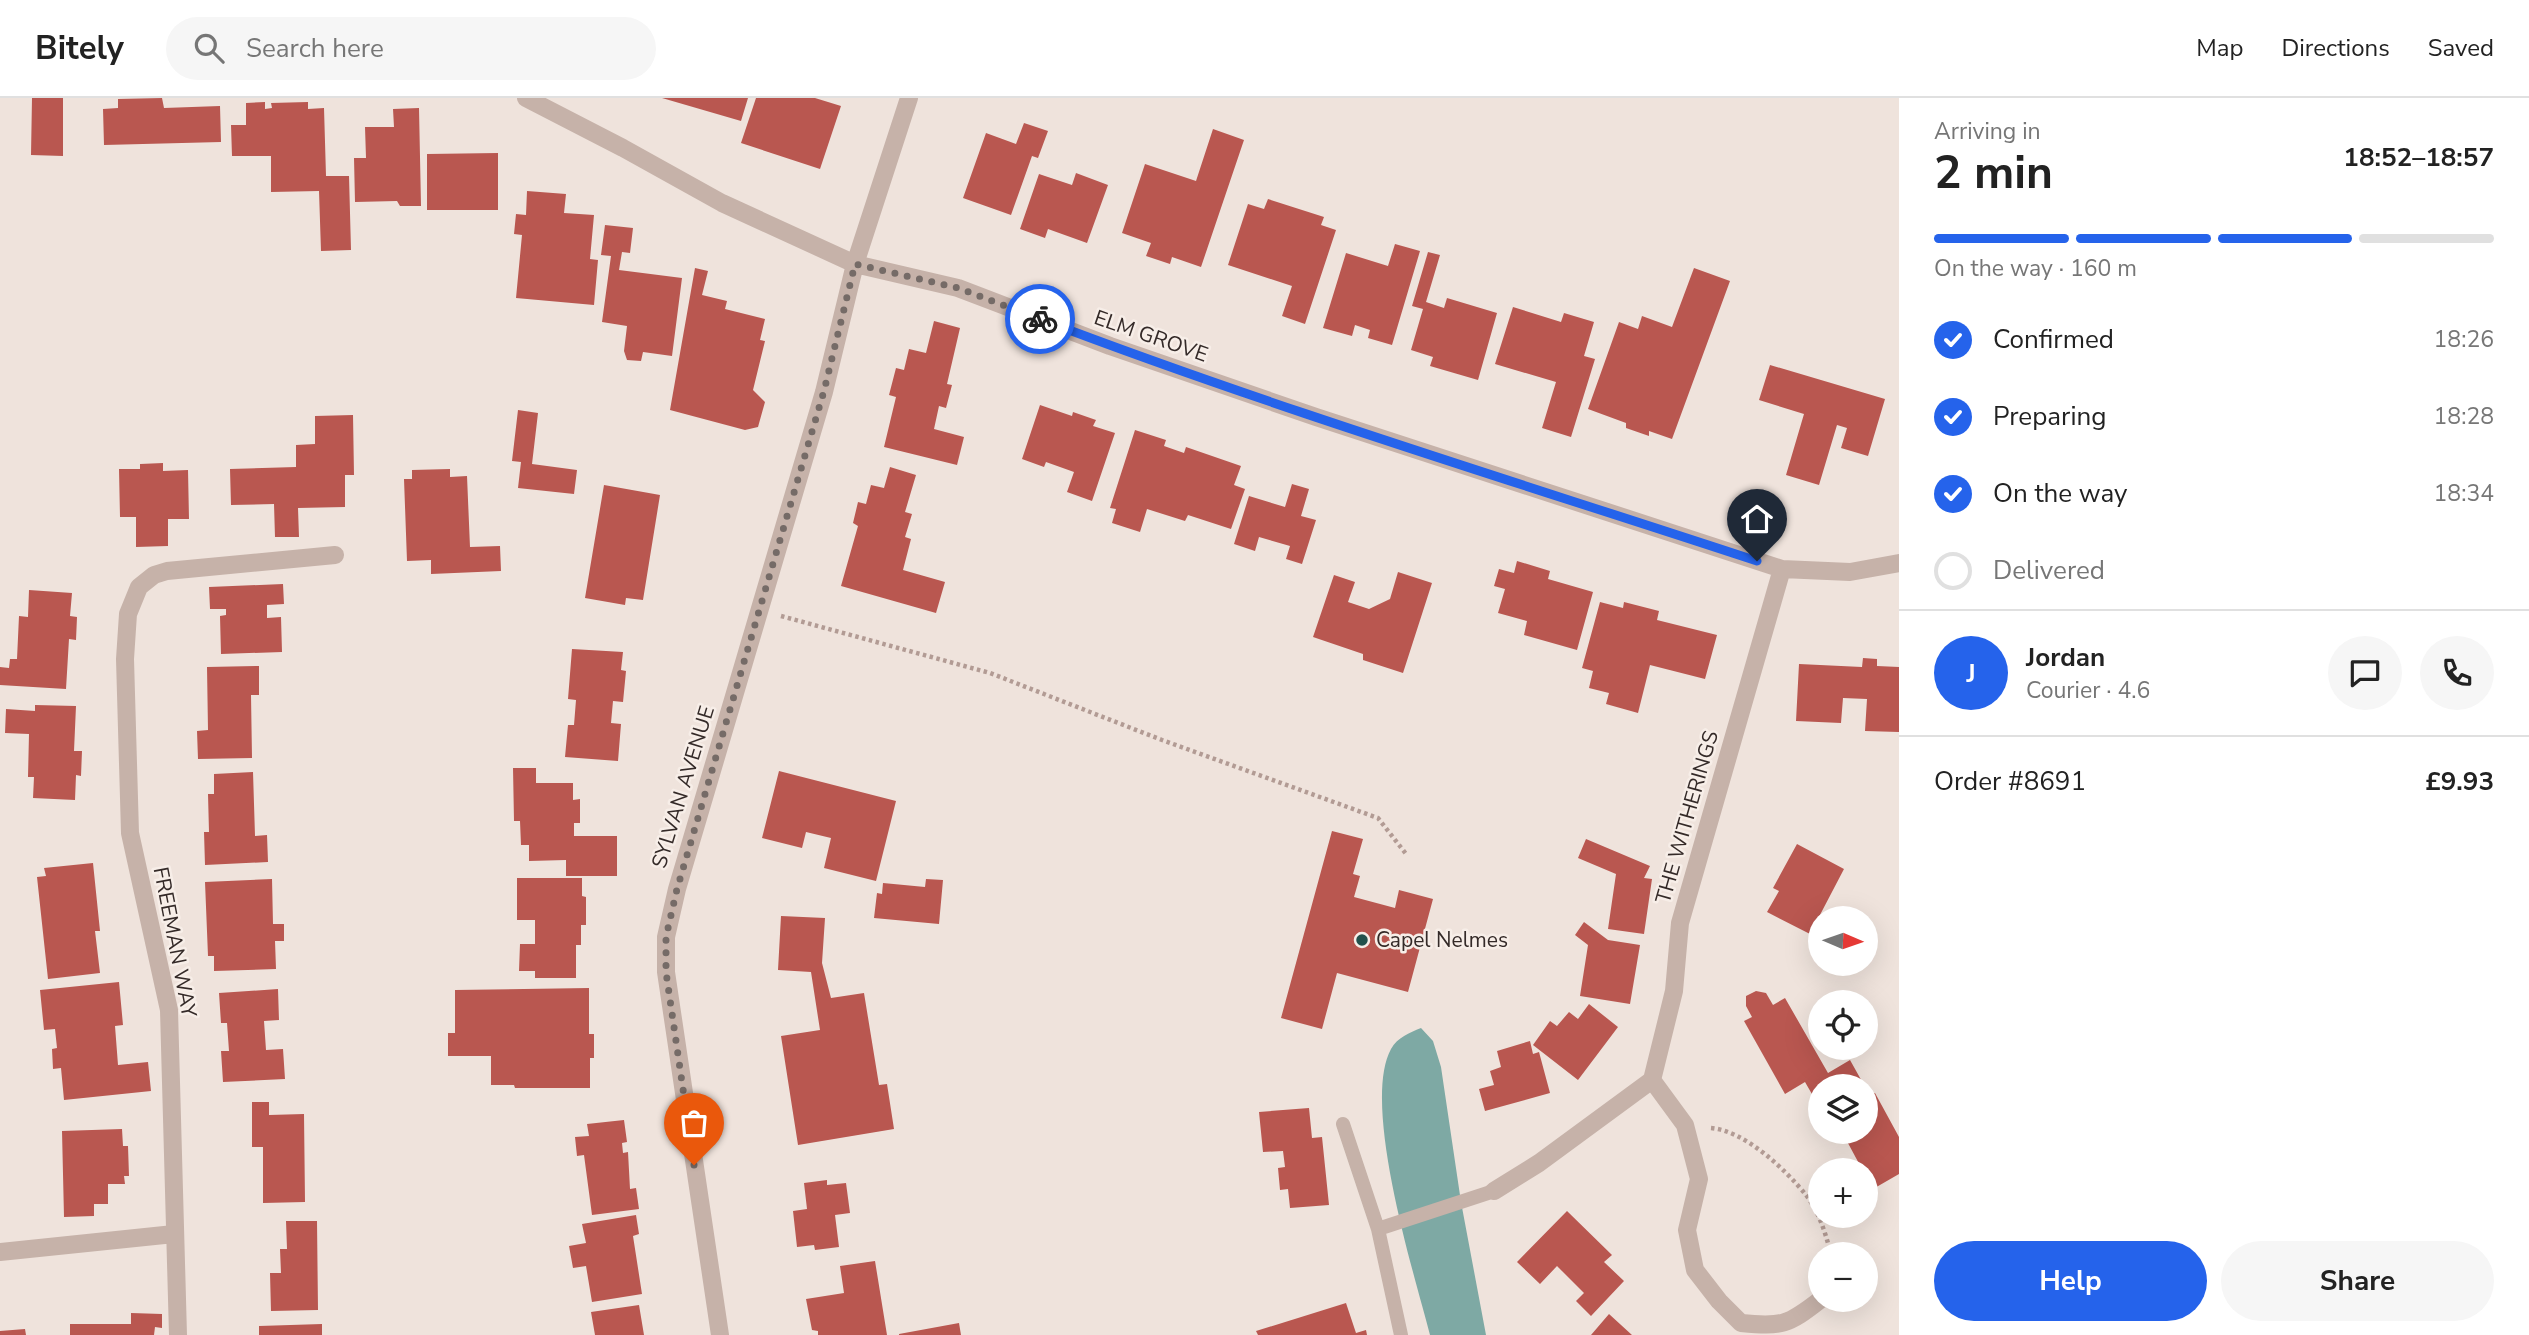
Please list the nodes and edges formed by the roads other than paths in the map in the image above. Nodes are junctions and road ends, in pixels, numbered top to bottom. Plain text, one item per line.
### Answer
1 (526, 98) edge
2 (909, 98) edge
3 (855, 264) junction
4 (335, 555) dead end
5 (1899, 563) edge
6 (1782, 569) junction
7 (1652, 1080) junction
8 (1343, 1124) dead end
9 (1494, 1191) joint
10 (1378, 1229) junction
11 (174, 1234) junction
12 (0, 1252) edge
13 (1808, 1309) edge
14 (178, 1335) edge
15 (720, 1335) edge
16 (1401, 1335) edge

1 - 3 street, ELM GROVE
2 - 3 street, SYLVAN AVENUE
3 - 6 street, ELM GROVE
3 - 15 street, SYLVAN AVENUE
4 - 11 street, FREEMAN WAY
5 - 6 street, ELM GROVE
6 - 7 street, THE WITHERINGS
7 - 9 street
7 - 13 street
8 - 10 lane
9 - 10 lane
10 - 16 lane
11 - 12 street
11 - 14 street, FREEMAN WAY

